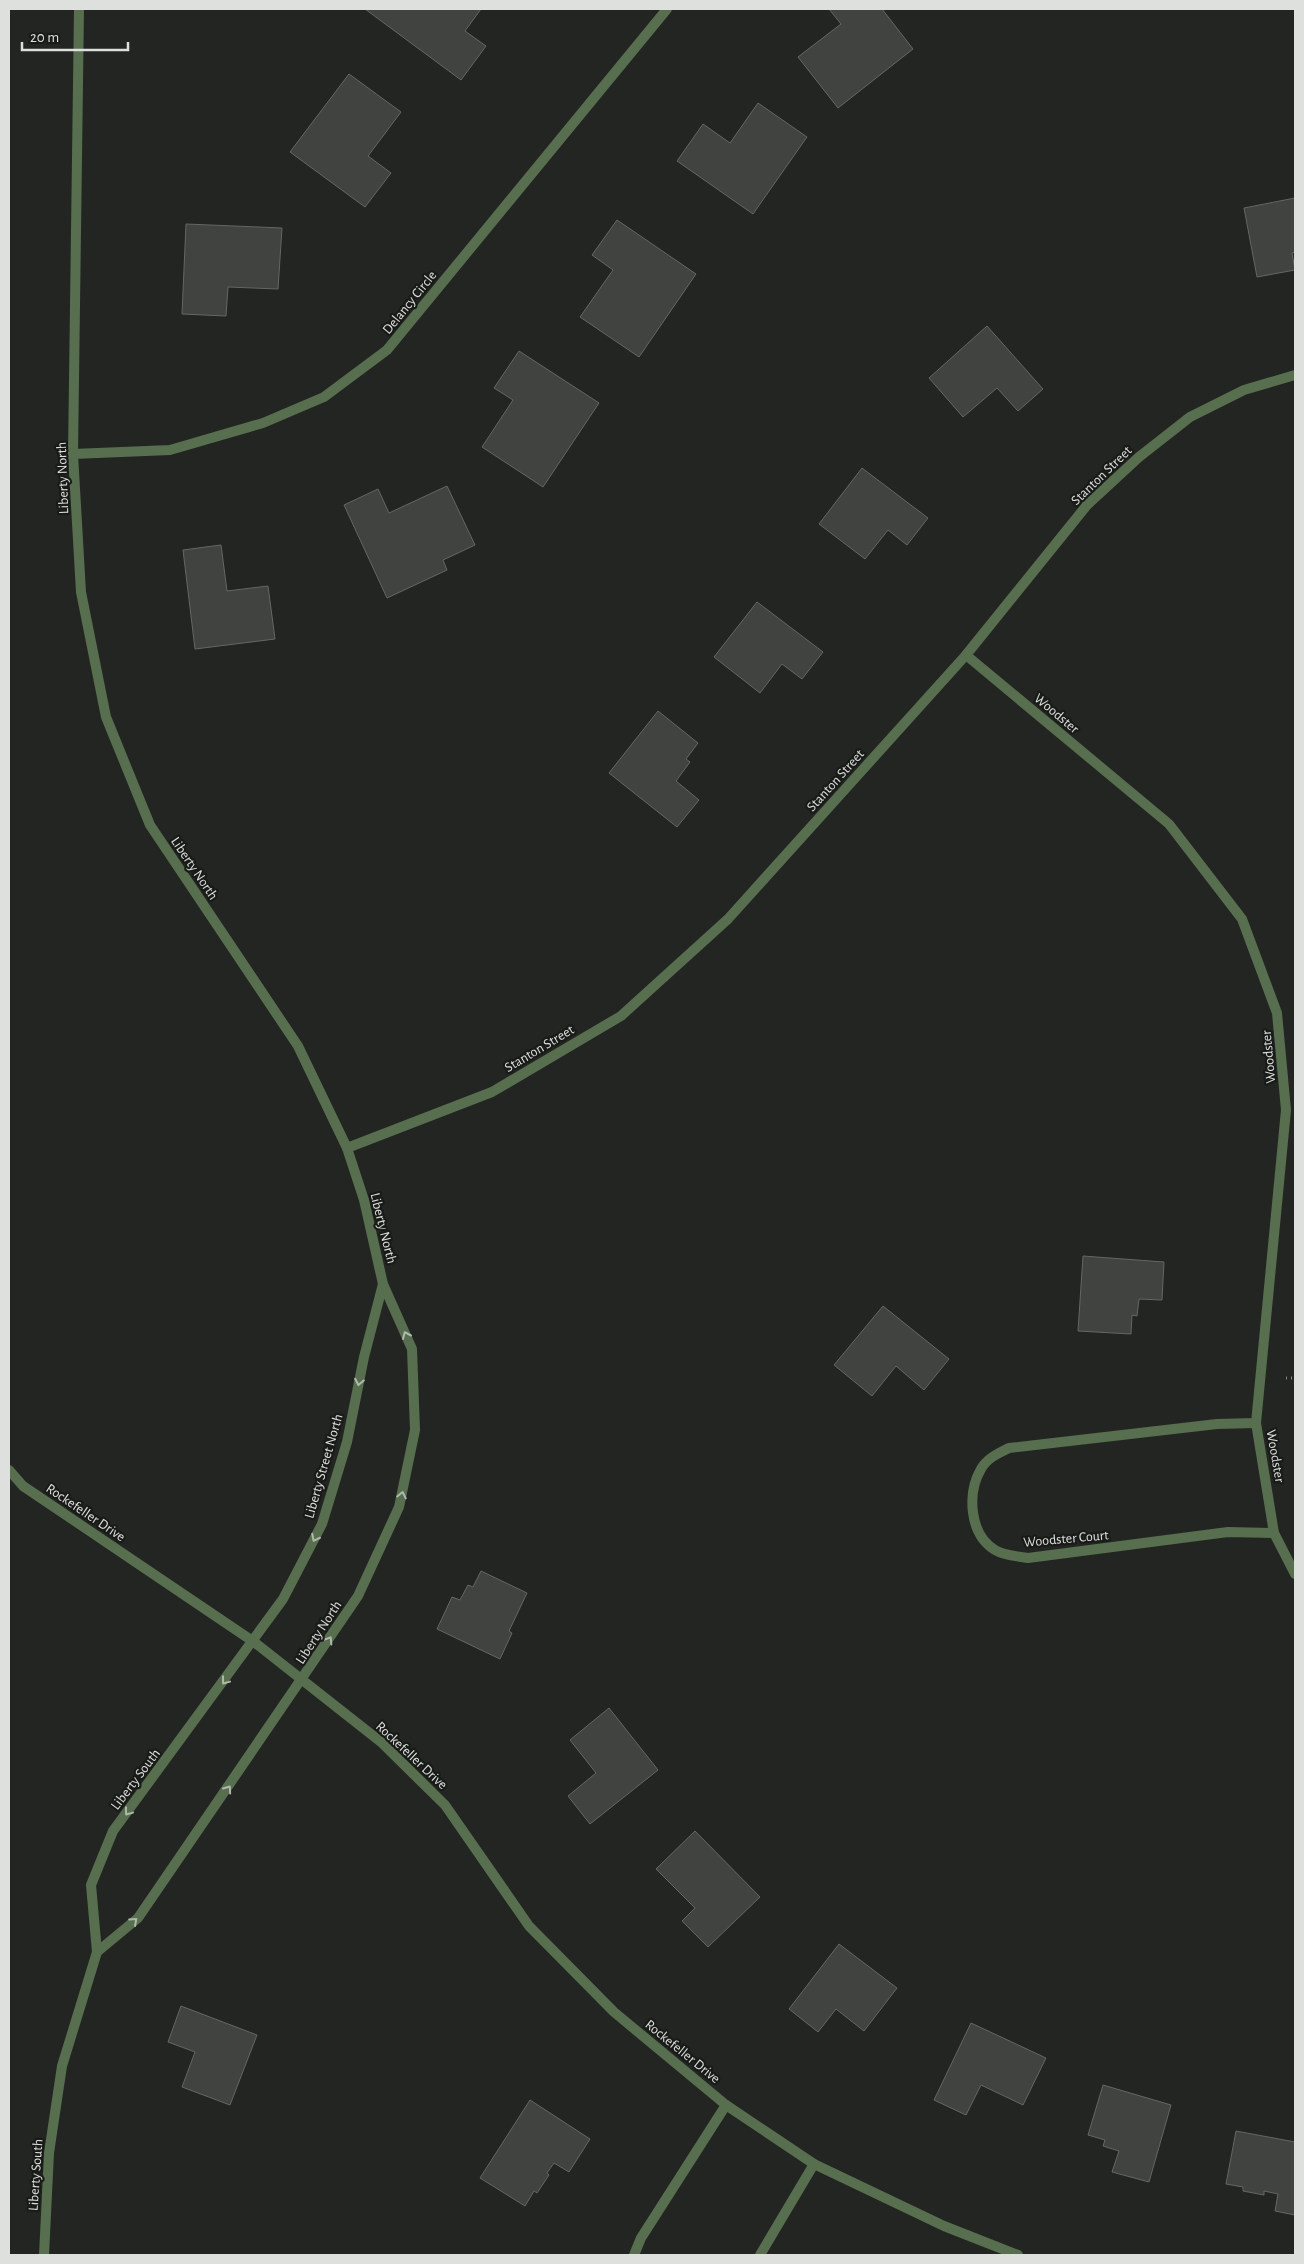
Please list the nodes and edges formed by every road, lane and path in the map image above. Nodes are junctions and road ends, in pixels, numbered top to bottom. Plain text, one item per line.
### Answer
1 (79, 9) edge
2 (667, 9) edge
3 (1295, 375) edge
4 (73, 454) junction
5 (966, 655) junction
6 (347, 1148) junction
7 (383, 1284) junction
8 (1286, 1378) dead end
9 (1295, 1378) edge
10 (1256, 1423) junction
11 (9, 1470) edge
12 (9, 1482) edge
13 (23, 1486) junction
14 (1274, 1532) junction
15 (1295, 1574) edge
16 (254, 1642) junction
17 (302, 1680) junction
18 (96, 1952) junction
19 (726, 2105) junction
20 (814, 2164) junction
21 (44, 2255) edge
22 (634, 2255) edge
23 (760, 2255) edge
24 (1018, 2255) edge

1 - 4 street, Liberty North
2 - 4 street, Delancy Circle
3 - 5 street, Stanton Street
4 - 6 street, Liberty North
5 - 6 street, Stanton Street
5 - 10 street, Woodster
6 - 7 street, Liberty North
7 -> 16 street, Liberty Street North
17 -> 7 street, Liberty North
8 - 9 path
10 - 14 street, Woodster
10 - 14 street, Woodster Court
11 - 13 street, Rockefeller Drive
12 - 13 street, Rockefeller Drive
13 - 16 street, Rockefeller Drive
14 - 15 street, Woodster
16 - 17 street, Rockefeller Drive
16 -> 18 street, Liberty South
18 -> 17 street
17 - 19 street, Rockefeller Drive
18 - 21 street, Liberty South
19 - 20 street, Rockefeller Drive
19 - 22 street
20 - 23 street
20 - 24 street, Rockefeller Drive

